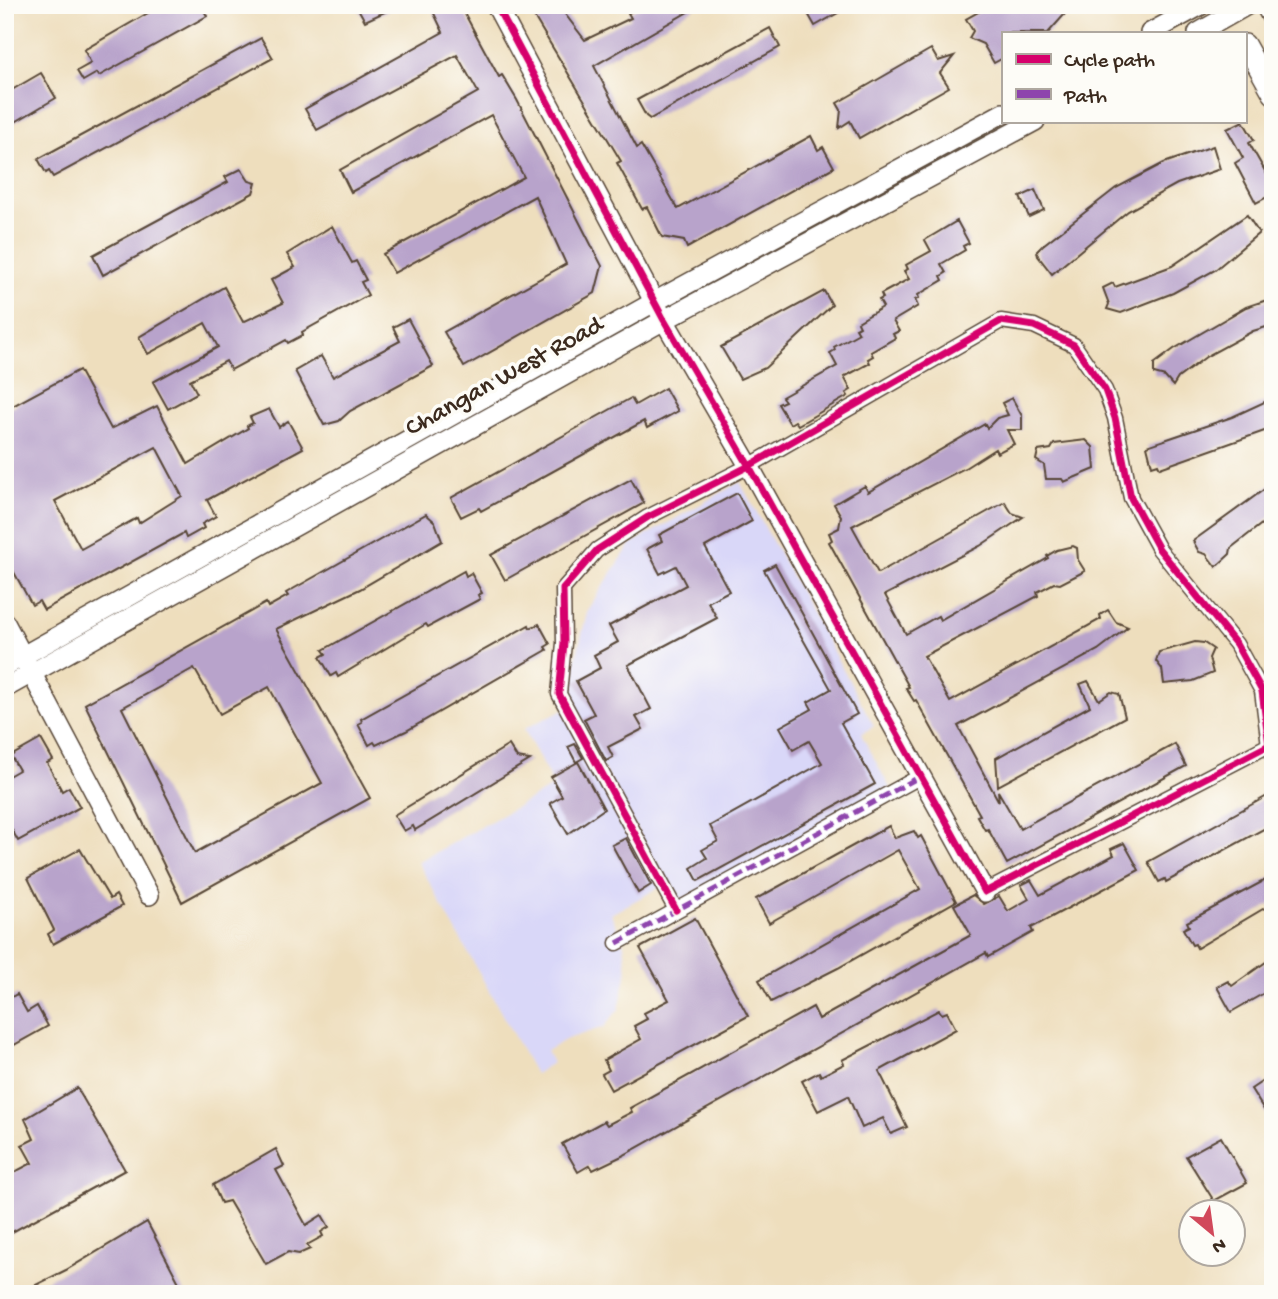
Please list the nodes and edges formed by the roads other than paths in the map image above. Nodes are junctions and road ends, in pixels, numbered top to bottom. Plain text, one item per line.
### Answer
1 (495, 5) edge
2 (1201, 5) edge
3 (1247, 5) edge
4 (1265, 5) edge
5 (1231, 18) edge
6 (1273, 19) edge
7 (1152, 32) edge
8 (1200, 32) edge
9 (1246, 46) edge
10 (1273, 94) edge
11 (1002, 114) edge
12 (1033, 122) edge
13 (660, 311) junction
14 (749, 466) junction
15 (5, 622) edge
16 (28, 664) junction
17 (5, 666) edge
18 (5, 688) edge
19 (1271, 749) edge
20 (921, 776) junction
21 (985, 892) joint
22 (149, 895) dead end
23 (676, 911) junction
24 (617, 943) dead end

1 - 13 main road
2 - 7 main road
3 - 5 main road
4 - 6 main road
5 - 8 main road
9 - 10 main road
11 - 13 main road, Changan West Road
12 - 13 main road, Changan West Road
13 - 14 main road
13 - 16 main road, Changan West Road
14 - 19 street
14 - 20 main road
14 - 23 street
15 - 16 main road
16 - 17 main road, Changan West Road
16 - 18 main road, Changan West Road
16 - 22 main road
19 - 21 street
20 - 21 main road
20 - 23 street
23 - 24 street

